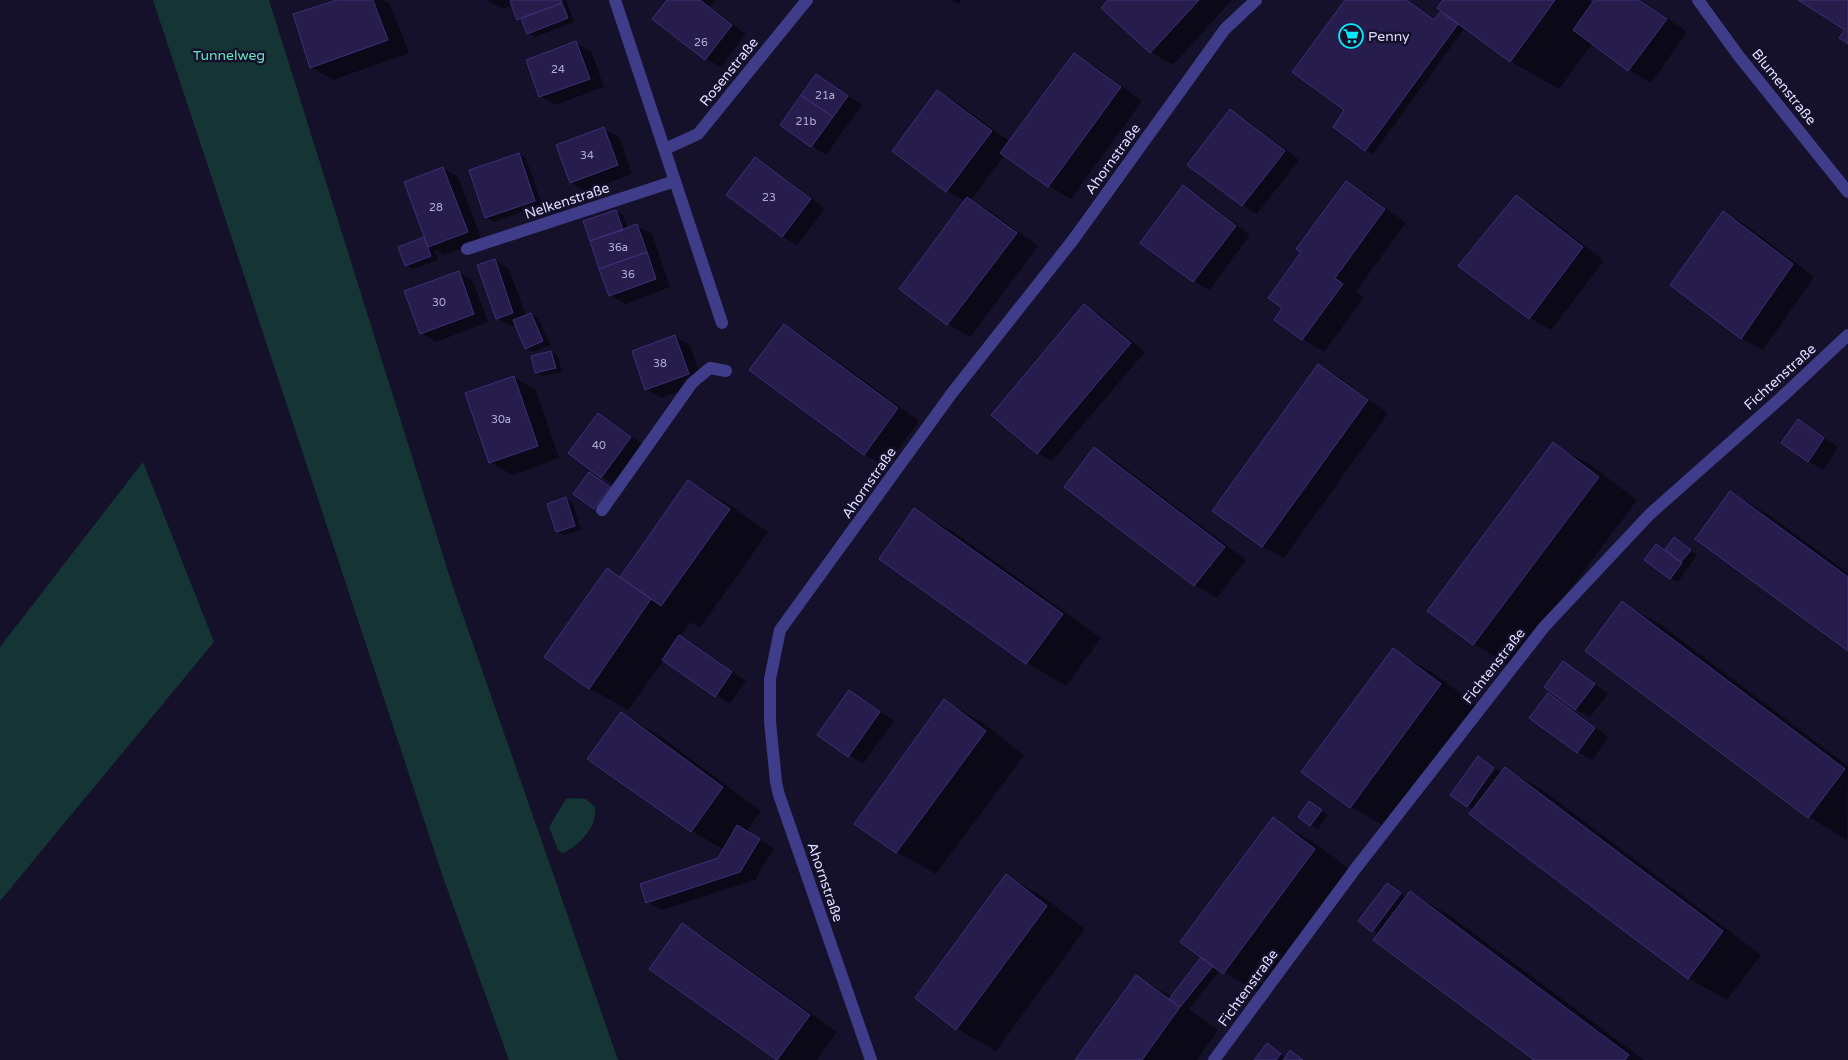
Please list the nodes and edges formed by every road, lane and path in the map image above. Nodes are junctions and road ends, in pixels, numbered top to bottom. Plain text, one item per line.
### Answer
1 (615, 0) edge
2 (807, 0) edge
3 (1256, 0) edge
4 (1698, 0) edge
5 (665, 149) junction
6 (675, 181) junction
7 (1848, 192) edge
8 (467, 249) dead end
9 (722, 324) dead end
10 (1848, 336) edge
11 (726, 371) dead end
12 (602, 510) dead end
13 (871, 1060) edge
14 (1214, 1060) edge

1 - 5 street
2 - 5 street, Rosenstraße
3 - 13 street, Ahornstraße
4 - 7 street, Blumenstraße
5 - 6 street
6 - 8 street, Nelkenstraße
6 - 9 street
10 - 14 street, Fichtenstraße
11 - 12 street

